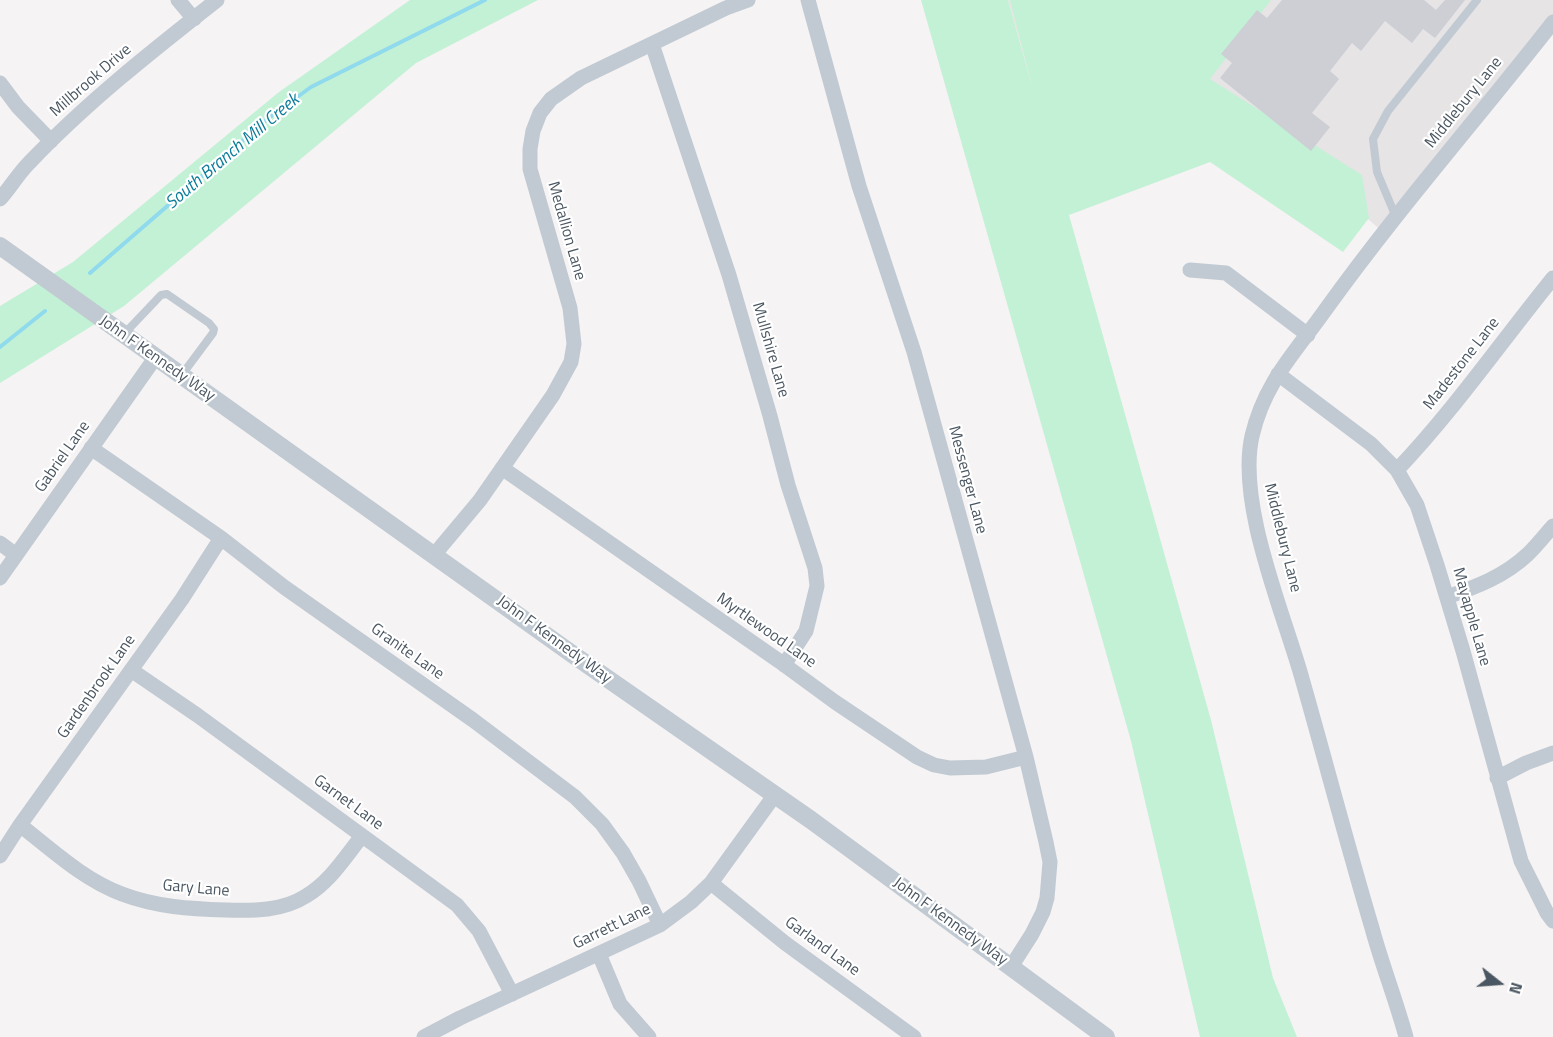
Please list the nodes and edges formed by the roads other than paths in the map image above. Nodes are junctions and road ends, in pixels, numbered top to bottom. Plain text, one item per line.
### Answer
1 (178, 0) edge
2 (217, 0) edge
3 (748, 0) edge
4 (808, 0) edge
5 (1477, 0) edge
6 (194, 19) junction
7 (1553, 22) edge
8 (652, 44) junction
9 (0, 83) edge
10 (51, 141) junction
11 (0, 199) edge
12 (1396, 218) junction
13 (0, 246) edge
14 (1190, 270) dead end
15 (1553, 278) edge
16 (123, 335) junction
17 (1308, 335) junction
18 (155, 358) junction
19 (1278, 374) junction
20 (181, 376) junction
21 (91, 448) junction
22 (502, 468) junction
23 (1397, 470) junction
24 (1553, 526) edge
25 (221, 538) junction
26 (0, 543) edge
27 (16, 555) junction
28 (434, 555) junction
29 (0, 578) edge
30 (1447, 597) junction
31 (784, 665) junction
32 (131, 670) junction
33 (1553, 753) edge
34 (1026, 757) junction
35 (1497, 777) junction
36 (774, 796) junction
37 (20, 825) junction
38 (362, 836) junction
39 (0, 856) edge
40 (711, 883) junction
41 (1553, 921) edge
42 (660, 925) junction
43 (599, 954) junction
44 (1011, 967) junction
45 (512, 994) junction
46 (424, 1037) edge
47 (649, 1037) edge
48 (914, 1037) edge
49 (1106, 1037) edge
50 (1406, 1037) edge

1 - 6 street
2 - 6 street, Millbrook Drive
3 - 8 street, Medallion Lane
4 - 34 street, Messenger Lane
5 - 12 lane
6 - 10 street, Millbrook Drive
7 - 12 street, Middlebury Lane
8 - 22 street, Medallion Lane
8 - 31 street, Mullshire Lane
9 - 10 street
10 - 11 street, Millbrook Drive
12 - 17 street, Middlebury Lane
13 - 16 street, John F Kennedy Way
14 - 17 street
15 - 23 street, Madestone Lane
16 - 18 street, John F Kennedy Way
16 - 20 lane
17 - 19 street, Middlebury Lane
18 - 20 street, John F Kennedy Way
18 - 21 street, Gabriel Lane
19 - 23 street, Mayapple Lane
19 - 50 street, Middlebury Lane
20 - 28 street, John F Kennedy Way
21 - 25 street, Granite Lane
21 - 27 street, Gabriel Lane
22 - 28 street, Medallion Lane
22 - 31 street, Myrtlewood Lane
23 - 30 street, Mayapple Lane
24 - 30 street
25 - 32 street, Gardenbrook Lane
25 - 42 street, Granite Lane
26 - 27 street
27 - 29 street, Gabriel Lane
28 - 36 street, John F Kennedy Way
30 - 35 street, Mayapple Lane
31 - 34 street, Myrtlewood Lane
32 - 37 street, Gardenbrook Lane
32 - 38 street, Garnet Lane
33 - 35 street
34 - 44 street, Messenger Lane
35 - 41 street, Mayapple Lane
36 - 40 street, Garrett Lane
36 - 44 street, John F Kennedy Way
37 - 38 street, Gary Lane
37 - 39 street, Gardenbrook Lane
38 - 45 street, Garnet Lane
40 - 42 street, Garrett Lane
40 - 48 street, Garland Lane
42 - 43 street, Garrett Lane
43 - 45 street, Garrett Lane
43 - 47 street
44 - 49 street, John F Kennedy Way
45 - 46 street, Garrett Lane

